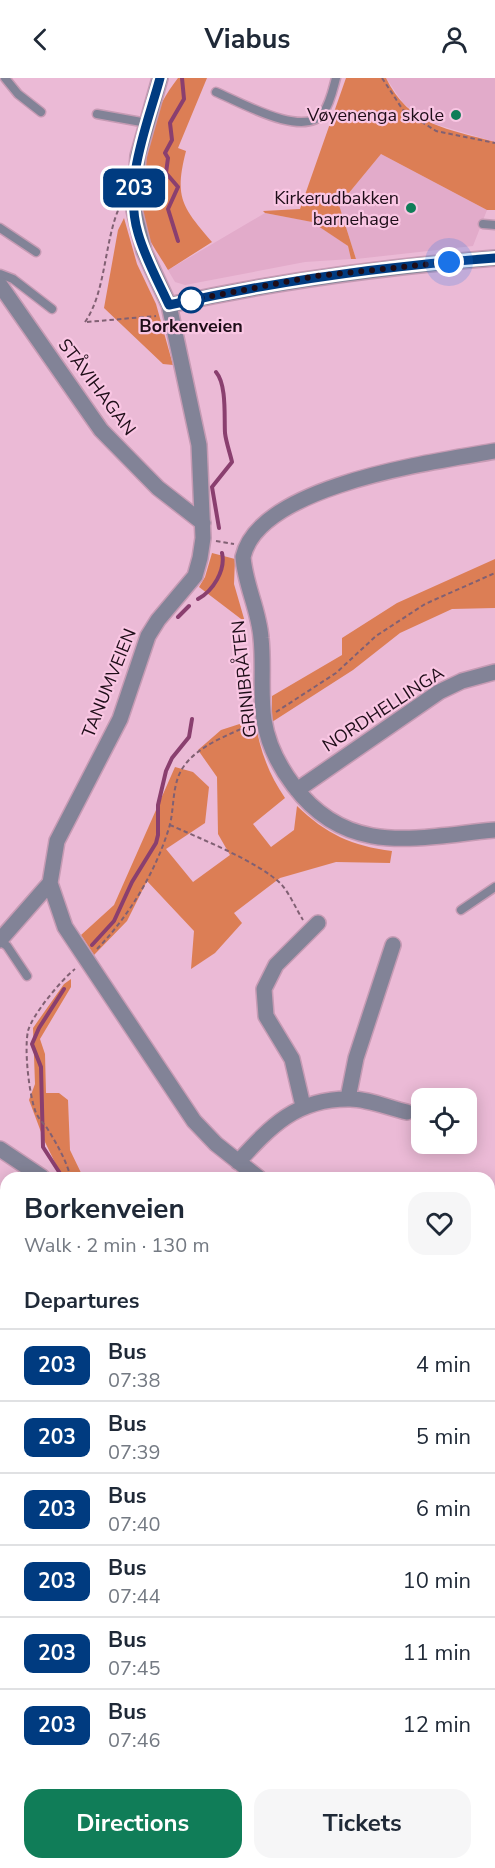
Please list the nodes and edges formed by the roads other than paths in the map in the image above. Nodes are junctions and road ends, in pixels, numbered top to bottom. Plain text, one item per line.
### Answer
1 (5, 78) edge
2 (160, 78) edge
3 (336, 78) edge
4 (216, 92) dead end
5 (41, 112) dead end
6 (97, 114) dead end
7 (147, 123) junction
8 (483, 224) dead end
9 (495, 225) edge
10 (0, 228) edge
11 (36, 252) dead end
12 (495, 258) edge
13 (0, 274) edge
14 (0, 285) edge
15 (52, 309) dead end
16 (170, 310) junction
17 (495, 452) edge
18 (203, 531) junction
19 (495, 672) edge
20 (297, 790) junction
21 (495, 830) edge
22 (50, 883) junction
23 (495, 887) edge
24 (461, 910) dead end
25 (314, 926) road end
26 (0, 940) edge
27 (393, 945) dead end
28 (27, 976) dead end
29 (348, 1098) junction
30 (303, 1106) junction
31 (407, 1112) dead end
32 (0, 1149) edge
33 (238, 1162) junction
34 (34, 1172) edge
35 (251, 1172) edge

1 - 5 lane
2 - 7 street, TANUMVEIEN
3 - 4 lane
6 - 7 lane
7 - 16 street, TANUMVEIEN
8 - 9 lane
10 - 11 lane
12 - 16 street
13 - 15 lane
14 - 18 street, STÅVIHAGAN
16 - 18 street, TANUMVEIEN
17 - 20 street, GRINIBRÅTEN
18 - 22 street, TANUMVEIEN
19 - 20 street, NORDHELLINGA
20 - 21 street, GRINIBRÅTEN
22 - 26 street
22 - 33 street, TANUMVEIEN
23 - 24 lane
25 - 30 street
26 - 28 lane
27 - 29 street
29 - 30 street
29 - 31 street
30 - 33 street
32 - 34 street
33 - 35 street, TANUMVEIEN

